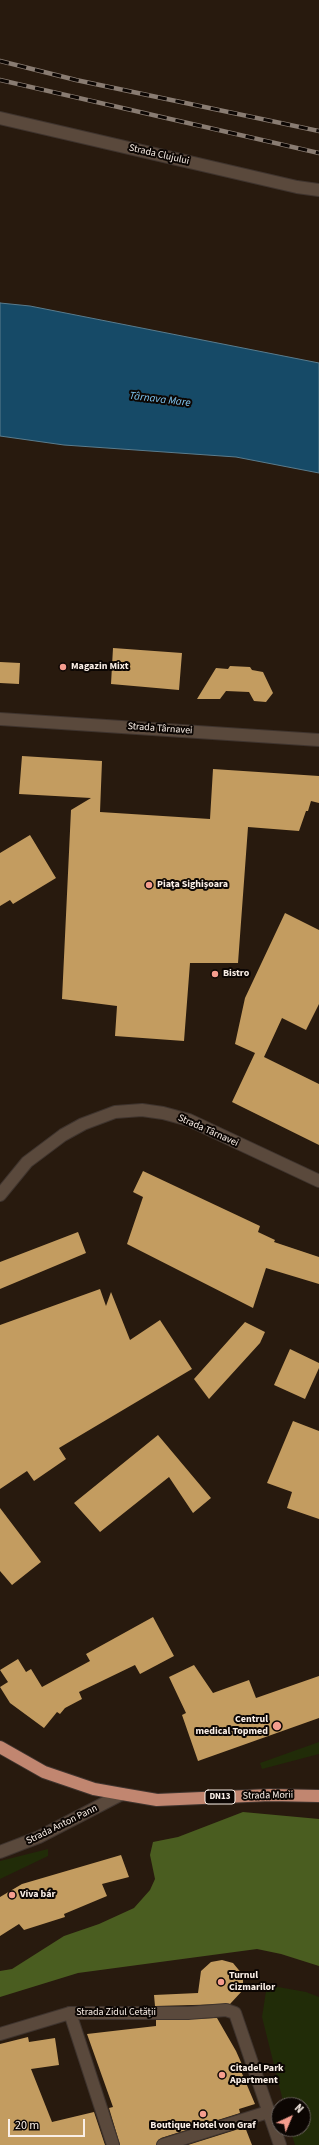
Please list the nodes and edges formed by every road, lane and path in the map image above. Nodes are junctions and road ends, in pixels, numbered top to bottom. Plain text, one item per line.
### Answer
1 (0, 118) edge
2 (319, 190) edge
3 (0, 719) edge
4 (319, 740) edge
5 (319, 1181) edge
6 (0, 1194) edge
7 (0, 1747) edge
8 (122, 1794) junction
9 (319, 1796) edge
10 (0, 1852) edge
11 (70, 2013) junction
12 (0, 2034) edge
13 (268, 2112) junction
14 (113, 2145) edge
15 (163, 2145) edge
16 (280, 2145) edge

1 - 2 street, Strada Clujului
3 - 4 street, Strada Târnavei
5 - 6 street, Strada Târnavei
7 - 8 highway, DN13
8 - 9 highway, Strada Morii / DN13
8 - 10 street, Strada Anton Pann
11 - 12 street, Strada Zidul Cetății
11 - 13 street, Strada Zidul Cetății
11 - 14 street
13 - 15 street
13 - 16 street

